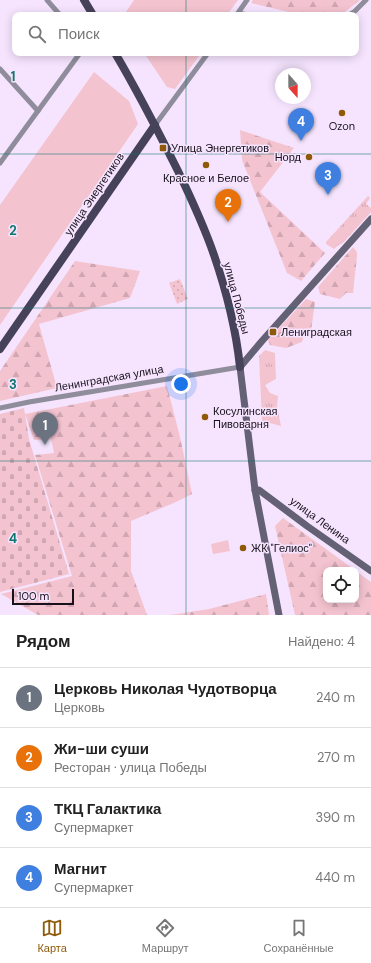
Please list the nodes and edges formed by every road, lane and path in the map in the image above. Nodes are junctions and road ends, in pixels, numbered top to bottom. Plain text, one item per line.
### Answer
1 (47, 0) edge
2 (84, 0) edge
3 (247, 0) edge
4 (366, 0) edge
5 (57, 12) edge
6 (91, 12) edge
7 (238, 12) edge
8 (354, 12) edge
9 (78, 56) edge
10 (118, 56) edge
11 (206, 56) edge
12 (0, 69) edge
13 (38, 111) junction
14 (155, 124) junction
15 (0, 163) edge
16 (371, 220) edge
17 (0, 349) edge
18 (240, 367) junction
19 (0, 408) edge
20 (255, 490) junction
21 (371, 571) edge
22 (279, 615) edge

1 - 5 street
2 - 6 main road
3 - 7 street
4 - 8 street
9 - 13 street
10 - 14 main road, улица Победы
11 - 14 street, улица Энергетиков
12 - 13 street
13 - 15 street
14 - 17 main road, улица Энергетиков
14 - 18 main road, улица Победы
16 - 18 main road
18 - 19 street, Ленинградская улица
18 - 20 main road, улица Победы
20 - 21 main road, улица Ленина
20 - 22 main road, улица Победы

